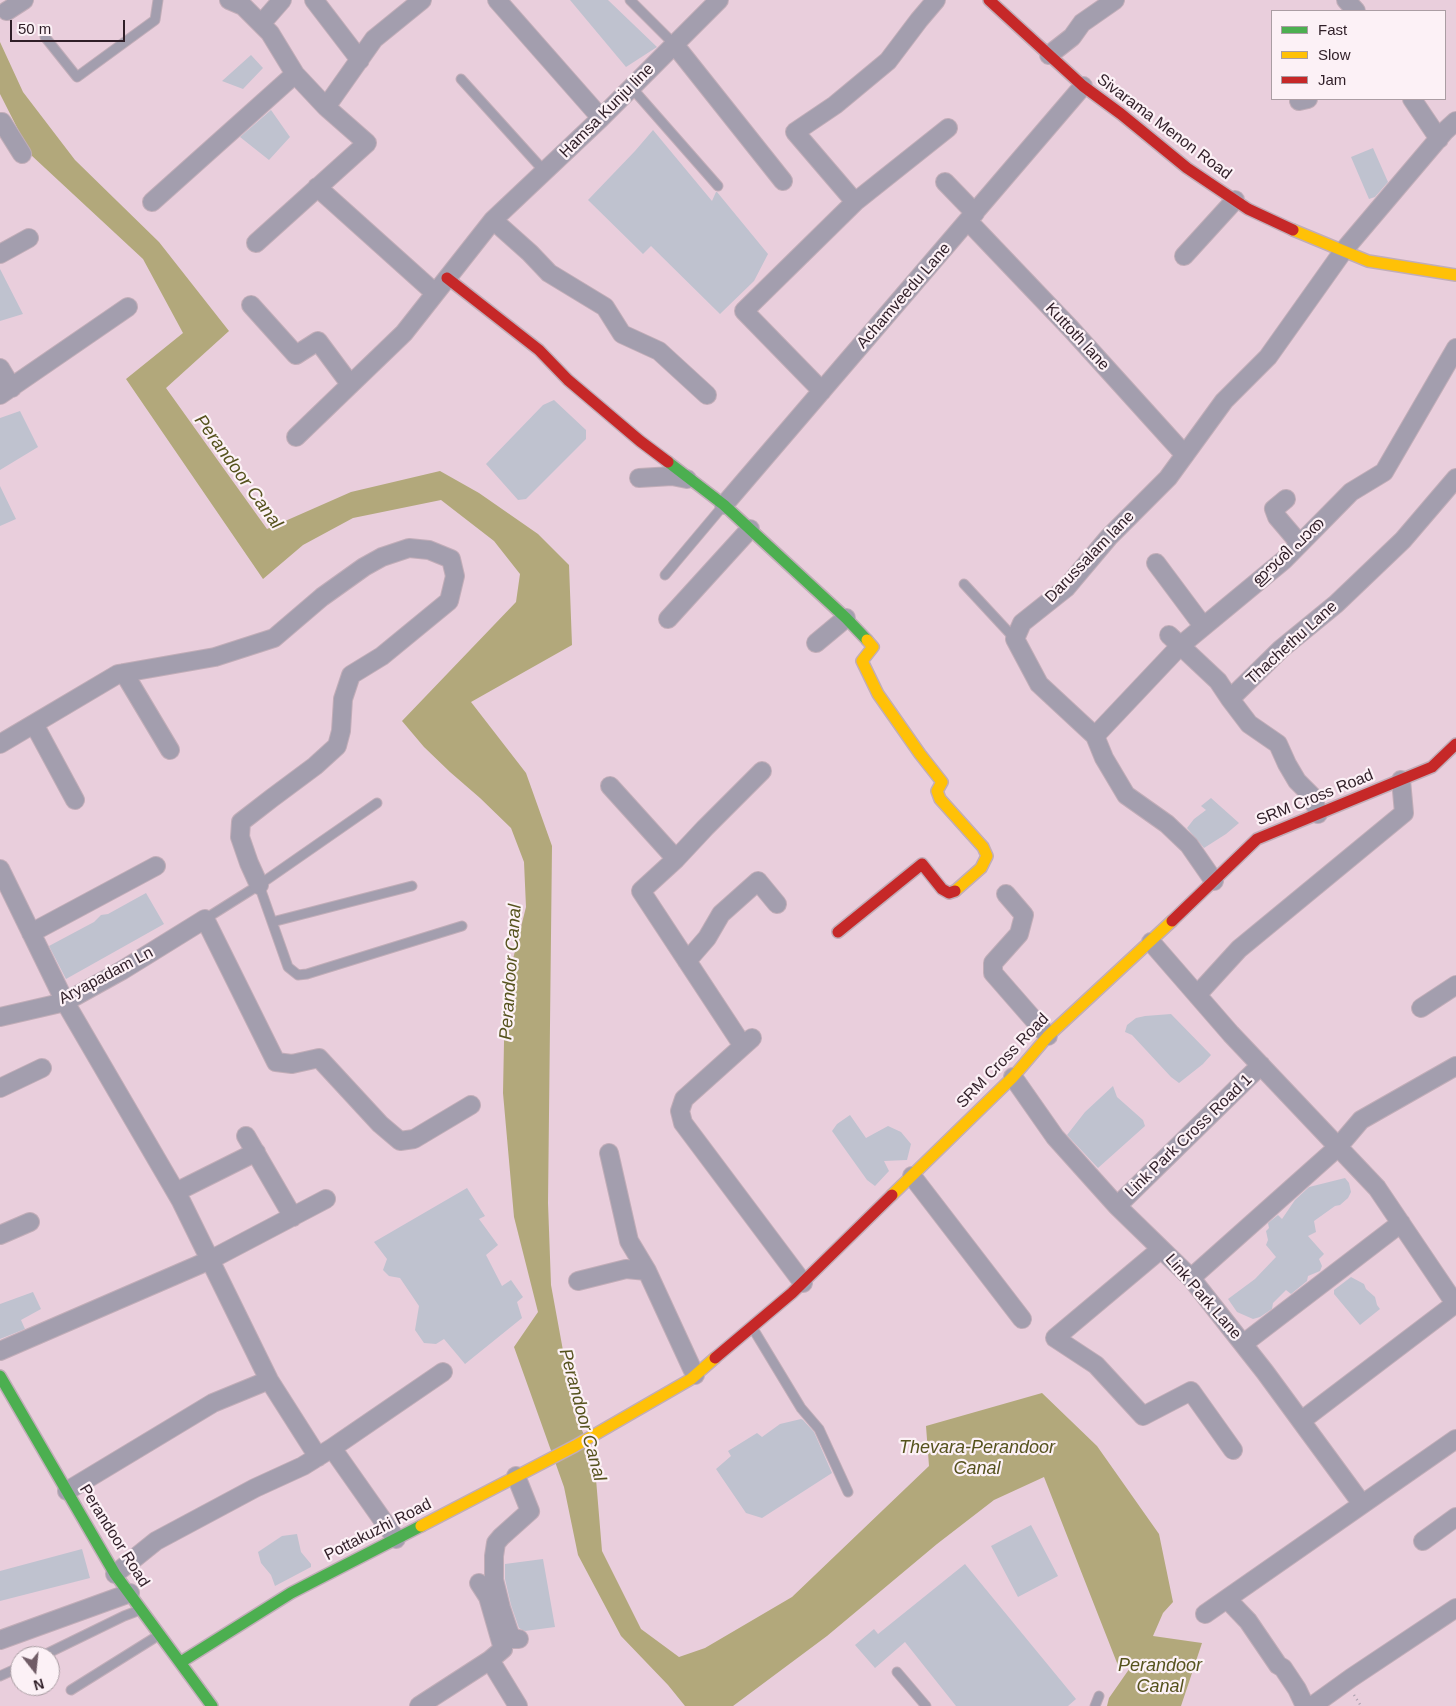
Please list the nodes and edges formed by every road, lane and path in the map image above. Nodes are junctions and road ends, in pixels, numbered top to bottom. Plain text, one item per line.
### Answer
1 (24, 0) edge
2 (158, 0) edge
3 (229, 0) edge
4 (282, 0) edge
5 (314, 0) edge
6 (422, 0) edge
7 (497, 0) edge
8 (630, 0) edge
9 (720, 0) edge
10 (936, 0) edge
11 (989, 0) edge
12 (1115, 0) edge
13 (1346, 0) edge
14 (1355, 10) edge
15 (7, 11) dead end
16 (261, 24) junction
17 (45, 37) dead end
18 (674, 44) junction
19 (1049, 55) junction
20 (360, 60) junction
21 (296, 74) junction
22 (461, 79) dead end
23 (1083, 86) junction
24 (631, 87) junction
25 (1413, 100) edge
26 (326, 107) junction
27 (601, 118) junction
28 (1456, 121) edge
29 (0, 122) edge
30 (948, 128) dead end
31 (1439, 139) junction
32 (22, 154) dead end
33 (545, 172) junction
34 (783, 181) dead end
35 (945, 182) dead end
36 (718, 186) dead end
37 (317, 187) junction
38 (1234, 200) junction
39 (152, 202) dead end
40 (855, 202) junction
41 (971, 217) junction
42 (493, 220) junction
43 (29, 238) dead end
44 (256, 243) dead end
45 (1344, 250) junction
46 (0, 254) edge
47 (1184, 256) dead end
48 (1456, 275) edge
49 (447, 278) junction
50 (435, 293) junction
51 (251, 305) dead end
52 (128, 307) dead end
53 (1456, 348) edge
54 (0, 368) edge
55 (350, 384) junction
56 (822, 391) junction
57 (6, 392) edge
58 (707, 395) dead end
59 (296, 437) dead end
60 (1185, 455) junction
61 (639, 478) dead end
62 (1456, 478) edge
63 (690, 479) junction
64 (1286, 499) dead end
65 (724, 505) junction
66 (750, 529) junction
67 (1300, 544) junction
68 (1156, 563) dead end
69 (665, 575) dead end
70 (964, 584) dead end
71 (846, 618) junction
72 (668, 619) dead end
73 (1204, 626) junction
74 (1015, 638) junction
75 (1175, 640) junction
76 (816, 643) dead end
77 (121, 673) junction
78 (1230, 699) junction
79 (34, 724) junction
80 (1095, 736) junction
81 (0, 744) edge
82 (1456, 744) edge
83 (170, 750) dead end
84 (762, 772) dead end
85 (1401, 780) junction
86 (610, 786) dead end
87 (75, 800) dead end
88 (377, 803) dead end
89 (1318, 814) junction
90 (676, 859) junction
91 (156, 866) dead end
92 (0, 869) edge
93 (1214, 881) junction
94 (259, 885) junction
95 (412, 886) dead end
96 (1006, 894) dead end
97 (776, 904) dead end
98 (205, 919) junction
99 (272, 922) junction
100 (462, 926) dead end
101 (838, 932) dead end
102 (31, 933) junction
103 (1151, 942) junction
104 (687, 961) junction
105 (1456, 985) edge
106 (1197, 995) junction
107 (65, 1002) junction
108 (1421, 1008) dead end
109 (0, 1017) edge
110 (1048, 1036) junction
111 (1261, 1065) junction
112 (1456, 1066) edge
113 (42, 1068) dead end
114 (1013, 1077) junction
115 (0, 1088) edge
116 (471, 1105) dead end
117 (246, 1136) dead end
118 (1338, 1147) junction
119 (256, 1152) junction
120 (609, 1153) dead end
121 (912, 1176) junction
122 (176, 1192) junction
123 (326, 1200) dead end
124 (1117, 1206) junction
125 (293, 1217) junction
126 (30, 1222) dead end
127 (1401, 1223) junction
128 (0, 1235) edge
129 (1161, 1249) junction
130 (210, 1260) junction
131 (648, 1271) junction
132 (1191, 1278) junction
133 (578, 1281) dead end
134 (803, 1283) junction
135 (1456, 1305) edge
136 (1022, 1319) dead end
137 (752, 1327) junction
138 (1243, 1344) junction
139 (0, 1351) edge
140 (443, 1372) dead end
141 (695, 1375) junction
142 (269, 1380) junction
143 (1, 1382) edge
144 (1301, 1420) junction
145 (594, 1435) joint
146 (1456, 1439) edge
147 (1233, 1450) dead end
148 (325, 1453) junction
149 (516, 1476) junction
150 (67, 1491) junction
151 (848, 1492) dead end
152 (1362, 1504) junction
153 (1456, 1517) edge
154 (396, 1539) junction
155 (1422, 1542) dead end
156 (116, 1574) junction
157 (479, 1583) dead end
158 (130, 1593) junction
159 (1227, 1599) junction
160 (1456, 1608) edge
161 (142, 1610) junction
162 (1205, 1614) dead end
163 (160, 1635) junction
164 (519, 1639) dead end
165 (0, 1640) edge
166 (60, 1647) edge
167 (490, 1660) junction
168 (181, 1662) junction
169 (897, 1672) dead end
170 (71, 1690) dead end
171 (1099, 1696) dead end
172 (1354, 1696) dead end
173 (440, 1700) edge
174 (212, 1706) edge
175 (419, 1706) edge
176 (518, 1706) edge
177 (926, 1706) edge
178 (1095, 1706) edge
179 (1305, 1706) edge
180 (1312, 1706) edge
181 (1361, 1706) edge

1 - 15 street
2 - 17 lane
3 - 16 street
4 - 16 street
5 - 20 street
6 - 20 street
7 - 27 street
8 - 18 lane
9 - 18 street, Hamsa Kunju line
10 - 40 street
11 - 19 street, Sivarama Menon Road
12 - 19 street
13 - 14 street
16 - 21 street
18 - 24 street, Hamsa Kunju line
18 - 34 street
19 - 23 street, Sivarama Menon Road
20 - 26 street
21 - 26 street
21 - 39 street
22 - 33 lane
23 - 38 street, Sivarama Menon Road
23 - 41 street, Achamveedu Lane
24 - 27 street, Hamsa Kunju line
24 - 36 lane
25 - 31 street
26 - 37 street
27 - 33 street, Hamsa Kunju line
28 - 31 street, Darussalam lane
29 - 32 street
30 - 40 street
31 - 45 street, Darussalam lane
33 - 42 street, Hamsa Kunju line
35 - 41 street, Kuttoth lane
37 - 44 street
37 - 50 street
38 - 45 street, Sivarama Menon Road
38 - 47 street
40 - 56 street
41 - 56 street, Achamveedu Lane
41 - 60 street, Kuttoth lane
42 - 49 street, Hamsa Kunju line
42 - 58 street
43 - 46 street
45 - 48 street, Sivarama Menon Road
45 - 60 street, Darussalam lane
49 - 50 street, Hamsa Kunju line
49 - 63 street
50 - 55 street, Hamsa Kunju line
51 - 55 street
52 - 57 street
53 - 67 street, ഈശി പാത
54 - 57 street
55 - 59 street, Hamsa Kunju line
56 - 65 street, Achamveedu Lane
60 - 74 street, Darussalam lane
61 - 63 street
62 - 78 street, Thachethu Lane
63 - 65 street
64 - 67 street
65 - 66 street
65 - 69 lane
66 - 71 street
66 - 72 street
67 - 73 street, ഈശി പാത
68 - 73 street
70 - 74 lane
71 - 76 street
71 - 101 street
73 - 75 street, ഈശി പാത
74 - 80 street
75 - 78 street
75 - 80 street, ഈശി പാത
77 - 79 street
77 - 83 street
77 - 94 street
78 - 89 street
79 - 81 street
79 - 87 street
80 - 93 street
82 - 85 street, SRM Cross Road
84 - 90 street
85 - 89 street, SRM Cross Road
85 - 106 street
86 - 90 street
88 - 94 lane
89 - 93 street, SRM Cross Road
90 - 104 street
91 - 102 street
92 - 102 street
93 - 103 street, SRM Cross Road
94 - 98 lane
94 - 99 lane
95 - 99 lane
96 - 110 street
97 - 104 street
98 - 107 street, Aryapadam Ln
98 - 116 street
99 - 100 lane
102 - 107 street
103 - 106 street
103 - 110 street, SRM Cross Road
104 - 134 street
105 - 108 street
106 - 111 street
107 - 109 street, Aryapadam Ln
107 - 122 street
110 - 114 street, SRM Cross Road
111 - 118 street
111 - 124 street, Link Park Cross Road 1
112 - 118 street
113 - 115 street
114 - 121 street, SRM Cross Road
114 - 124 street, Link Park Lane
117 - 119 street
118 - 127 street
118 - 132 street
119 - 122 street
119 - 125 street
120 - 131 street
121 - 134 street, SRM Cross Road
121 - 136 street
122 - 130 street
123 - 125 street
124 - 129 street, Link Park Lane
125 - 130 street
126 - 128 street
127 - 135 street
127 - 138 street
129 - 132 street, Link Park Lane
129 - 147 street
130 - 139 street
130 - 142 street
131 - 133 street
131 - 141 street
132 - 138 street, Link Park Lane
134 - 137 street, SRM Cross Road
135 - 144 street
137 - 141 street, SRM Cross Road
137 - 151 lane
138 - 144 street, Link Park Lane
140 - 148 street
141 - 145 street, SRM Cross Road
142 - 148 street
142 - 150 street
143 - 150 street, Perandoor Road
144 - 152 street, Link Park Lane
145 - 149 street, Pottakuzhi Road
146 - 152 street
148 - 154 street
148 - 156 street
149 - 154 street, Pottakuzhi Road
149 - 164 street
150 - 156 street, Perandoor Road
152 - 159 street
153 - 155 street
154 - 168 street, Pottakuzhi Road
156 - 158 street, Perandoor Road
157 - 167 street
158 - 161 street, Perandoor Road
158 - 165 street
159 - 162 street
159 - 179 street
160 - 180 street
161 - 163 street, Perandoor Road
161 - 166 lane
163 - 168 street, Perandoor Road
163 - 170 lane
167 - 173 street
167 - 176 street
168 - 174 street, Perandoor Road
169 - 177 lane
171 - 178 lane
172 - 181 path
173 - 175 street

